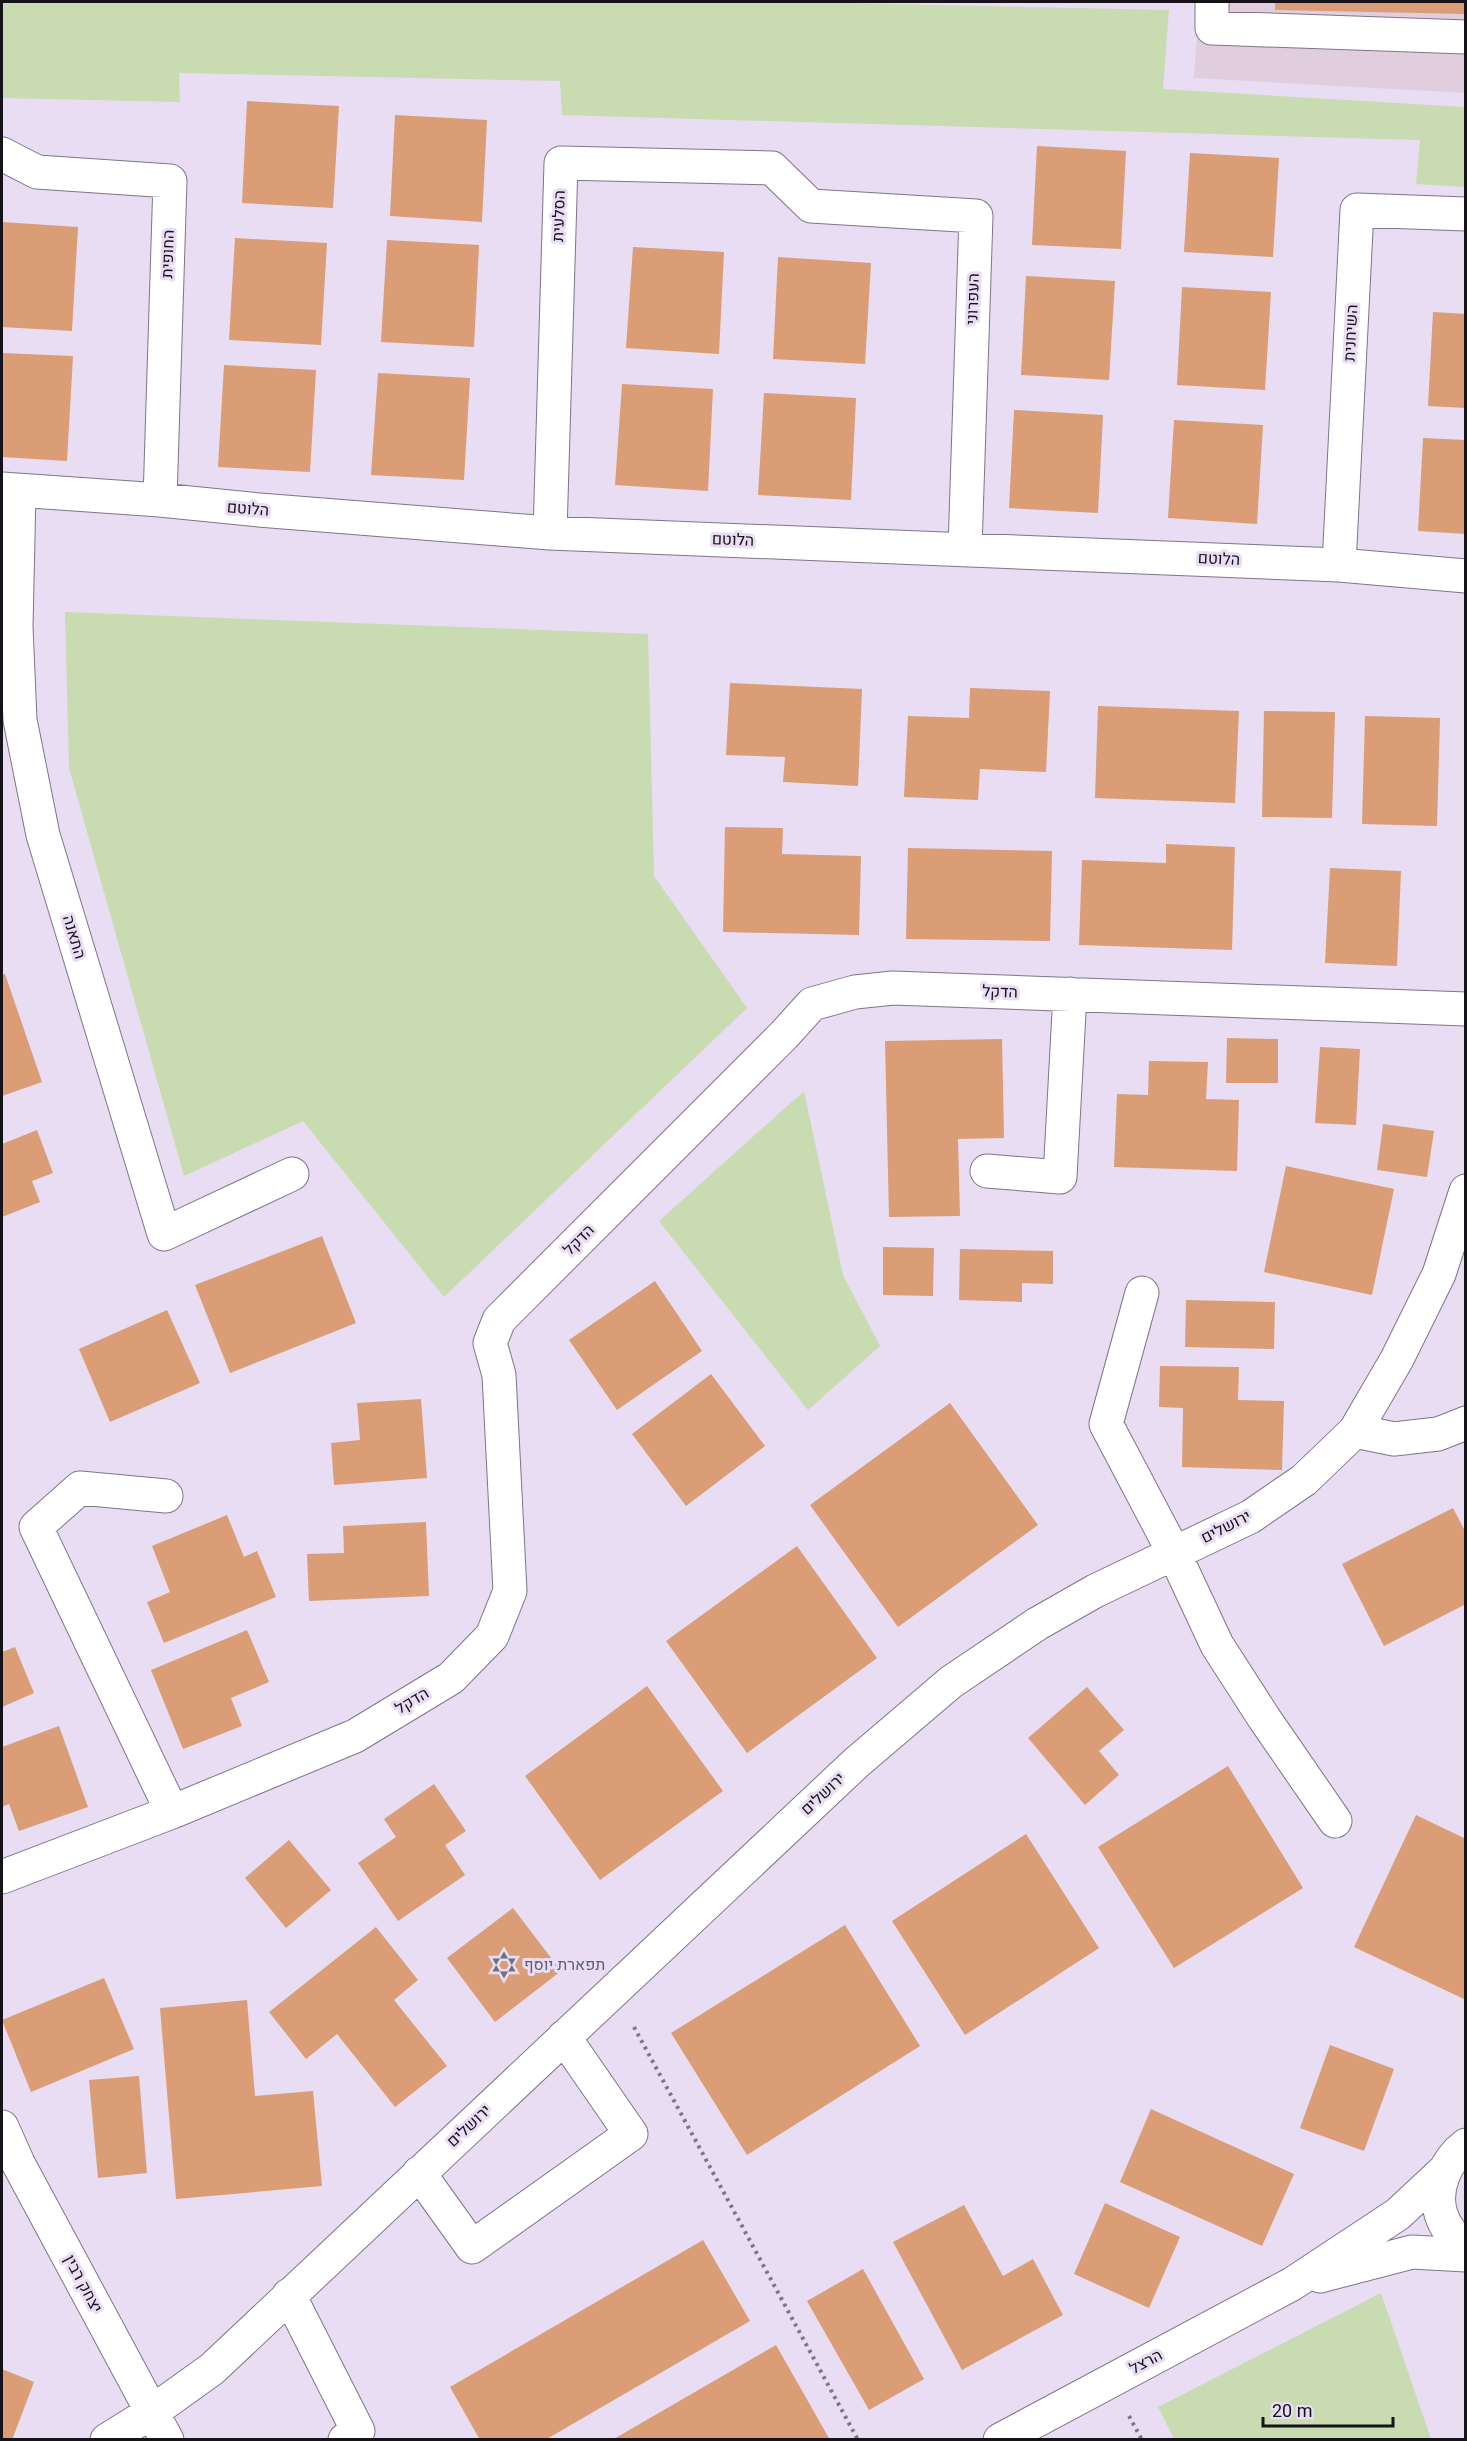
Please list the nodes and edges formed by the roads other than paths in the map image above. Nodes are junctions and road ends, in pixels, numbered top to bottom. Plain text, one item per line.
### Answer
1 (1212, 2) edge
2 (1466, 37) edge
3 (2, 154) edge
4 (811, 206) joint
5 (1466, 214) edge
6 (10, 490) edge
7 (160, 500) junction
8 (550, 534) junction
9 (965, 548) junction
10 (1339, 565) junction
11 (1466, 576) edge
12 (1070, 994) junction
13 (1466, 1009) edge
14 (987, 1171) dead end
15 (292, 1174) dead end
16 (1466, 1191) edge
17 (1142, 1293) dead end
18 (1466, 1423) edge
19 (1355, 1431) junction
20 (166, 1496) dead end
21 (1174, 1553) junction
22 (172, 1812) junction
23 (1335, 1821) dead end
24 (2, 1876) edge
25 (564, 2037) junction
26 (2, 2127) edge
27 (1457, 2153) edge
28 (419, 2173) junction
29 (1466, 2249) edge
30 (1466, 2255) edge
31 (1292, 2284) junction
32 (289, 2295) junction
33 (159, 2426) edge
34 (1038, 2431) edge
35 (107, 2439) edge
36 (345, 2439) edge
37 (1000, 2439) edge

1 - 2 street
3 - 7 street, החופית
4 - 8 street, הסלעית
4 - 9 street, העפרוני
5 - 10 street, השיחנית
6 - 7 street, הלוטם
6 - 15 street, התאנה
7 - 8 street, הלוטם
8 - 9 street, הלוטם
9 - 10 street, הלוטם
10 - 11 street, הלוטם
12 - 13 street, הדקל
12 - 14 street
12 - 22 street, הדקל
16 - 19 street, ירושלים
17 - 21 street
18 - 19 street
19 - 21 street, ירושלים
20 - 22 street
21 - 23 street
21 - 25 street, ירושלים
22 - 24 street, הדקל
25 - 28 street, ירושלים
25 - 28 street
26 - 33 street, יצחק רבין
27 - 29 street
27 - 31 street, הרצל
28 - 32 street, ירושלים
30 - 31 street, הרצל
31 - 34 street, הרצל
32 - 33 street, ירושלים
32 - 36 street
33 - 35 street, ירושלים
34 - 37 street, הרצל

